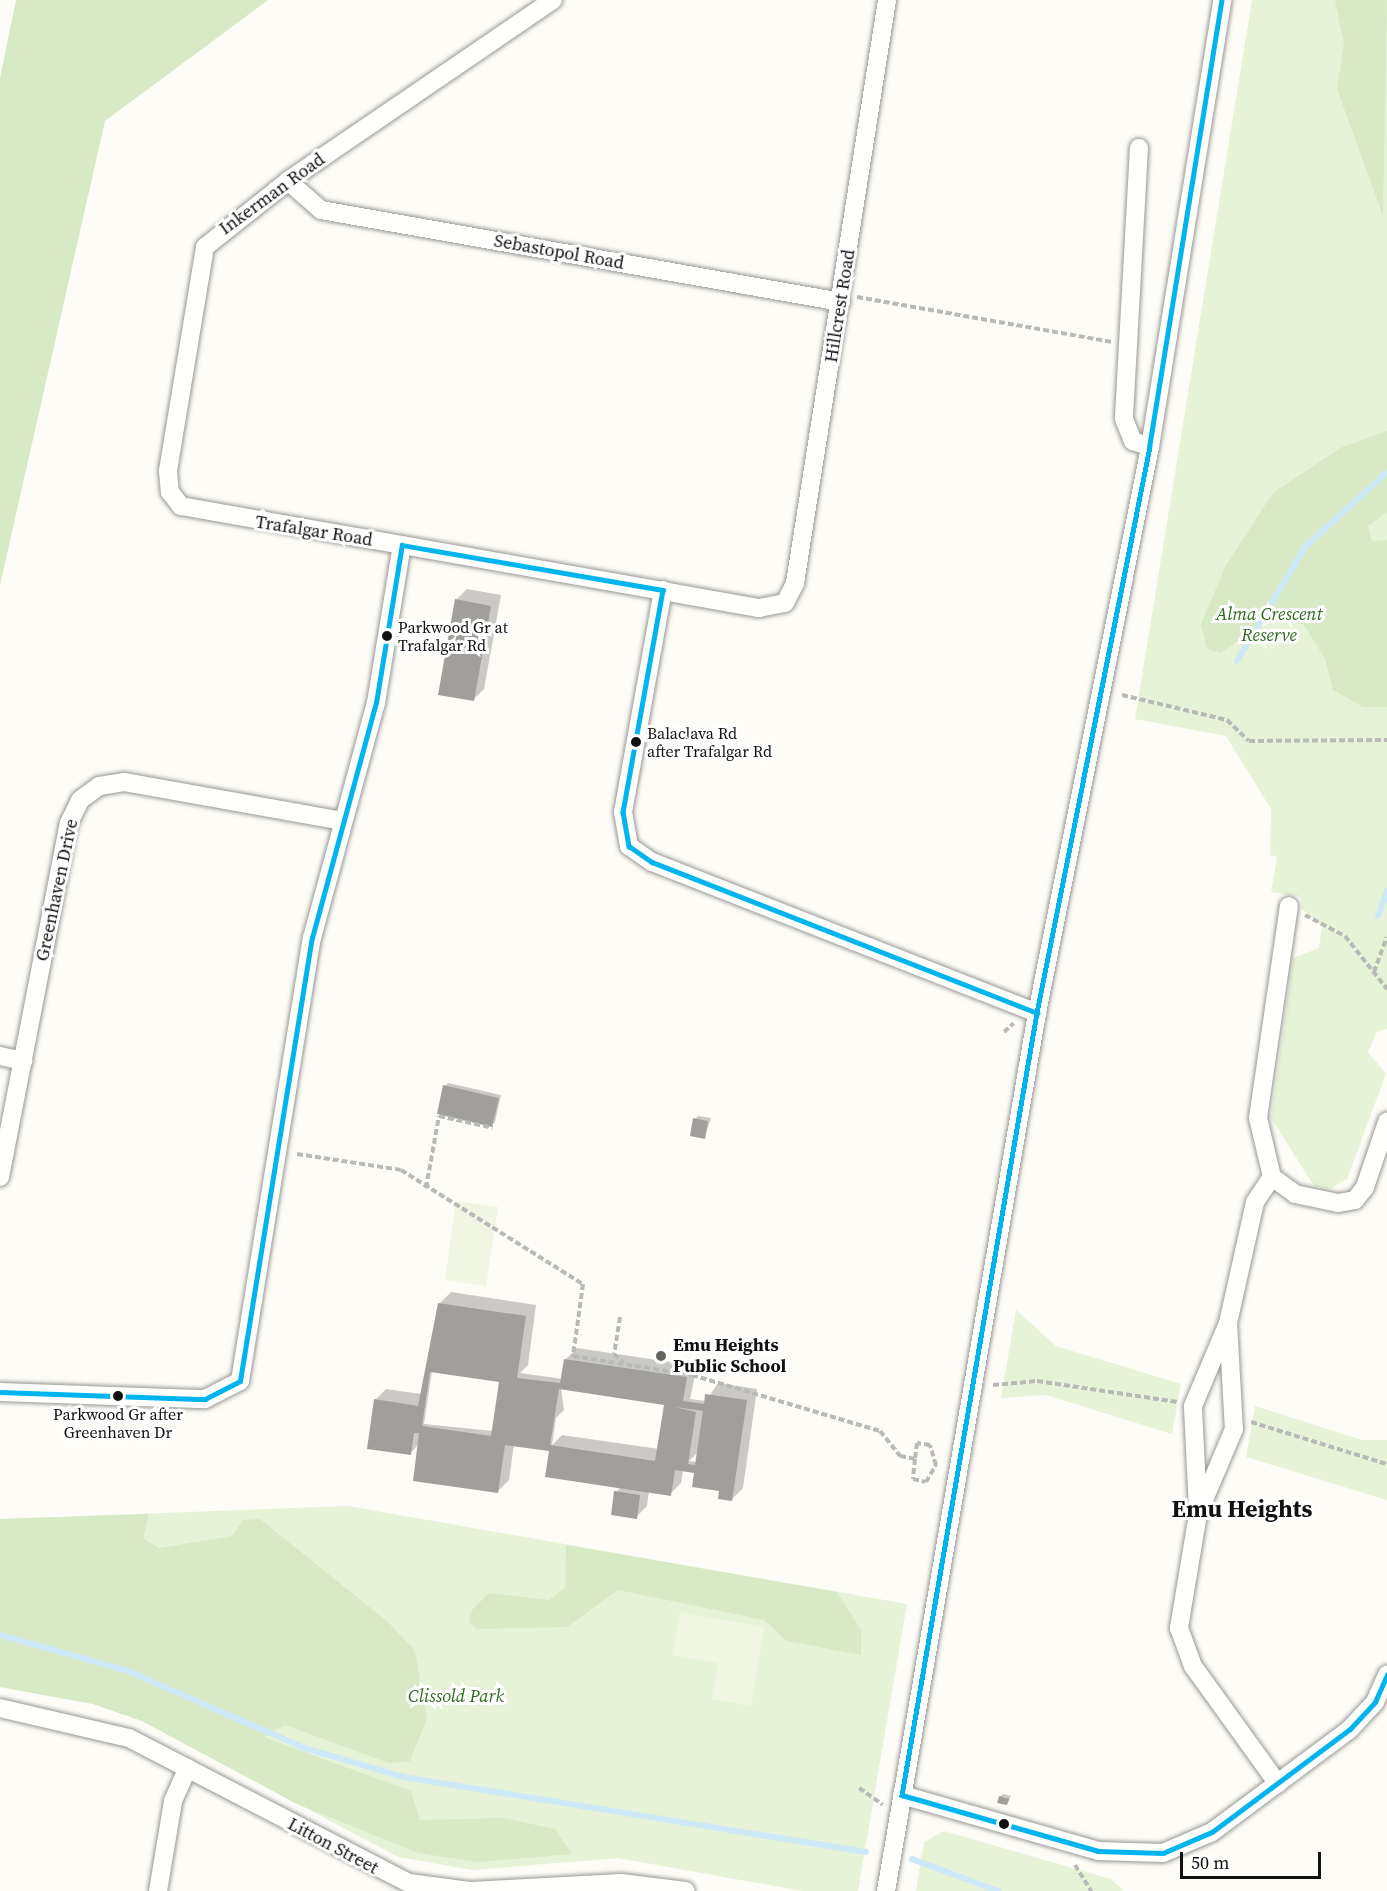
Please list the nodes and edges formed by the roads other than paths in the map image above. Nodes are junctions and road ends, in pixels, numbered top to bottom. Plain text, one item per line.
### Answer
1 (553, 0) edge
2 (887, 0) edge
3 (1222, 0) edge
4 (1138, 148) dead end
5 (288, 181) junction
6 (841, 298) junction
7 (1150, 447) junction
8 (173, 498) joint
9 (402, 545) junction
10 (663, 590) junction
11 (779, 606) joint
12 (342, 821) junction
13 (1289, 906) road end
14 (1037, 1013) junction
15 (0, 1056) edge
16 (23, 1061) junction
17 (1387, 1122) edge
18 (0, 1177) edge
19 (1272, 1177) junction
20 (1228, 1323) junction
21 (0, 1392) edge
22 (1198, 1514) junction
23 (1387, 1675) edge
24 (0, 1708) edge
25 (188, 1768) junction
26 (1278, 1784) junction
27 (901, 1802) junction
28 (407, 1887) edge
29 (641, 1888) edge
30 (158, 1891) edge
31 (686, 1891) edge
32 (886, 1891) edge

1 - 5 street, Inkerman Road
2 - 6 street, Hillcrest Road
3 - 7 street
4 - 7 street
5 - 6 street, Sebastopol Road
5 - 8 street, Inkerman Road
6 - 11 street, Hillcrest Road
7 - 14 street
8 - 9 street, Trafalgar Road
9 - 10 street, Trafalgar Road
9 - 12 street
10 - 11 street, Trafalgar Road
10 - 14 street
12 - 16 street, Greenhaven Drive
12 - 21 street
13 - 19 street
14 - 27 street
15 - 16 street
16 - 18 street, Greenhaven Drive
17 - 19 street
19 - 20 street
20 - 22 street
20 - 22 street
22 - 26 street
23 - 26 street
24 - 25 street, Litton Street
25 - 28 street, Litton Street
25 - 30 street
26 - 27 street
27 - 32 street
28 - 29 street, Litton Street
29 - 31 street, Litton Street

